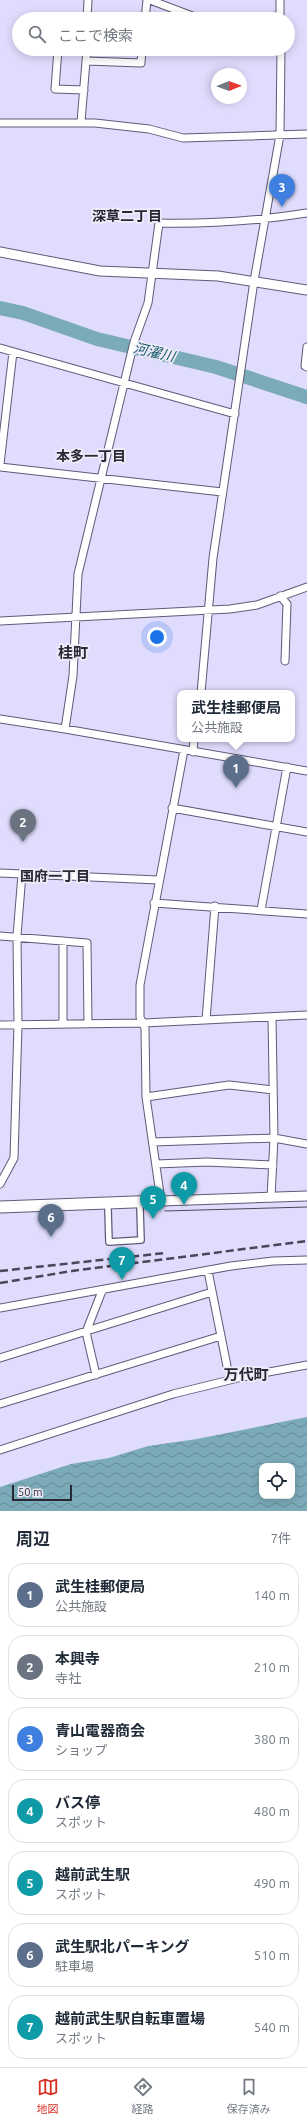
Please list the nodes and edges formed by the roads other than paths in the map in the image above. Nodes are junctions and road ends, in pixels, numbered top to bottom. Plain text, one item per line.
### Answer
1 (88, 0) edge
2 (149, 0) edge
3 (280, 0) edge
4 (87, 12) edge
5 (146, 12) edge
6 (181, 12) edge
7 (280, 12) edge
8 (57, 56) edge
9 (87, 56) edge
10 (142, 56) edge
11 (280, 56) edge
12 (87, 61) junction
13 (84, 90) junction
14 (81, 122) junction
15 (0, 123) edge
16 (307, 134) edge
17 (280, 135) junction
18 (307, 213) edge
19 (265, 220) junction
20 (0, 252) edge
21 (152, 273) junction
22 (254, 282) junction
23 (307, 290) edge
24 (307, 347) edge
25 (0, 348) edge
26 (13, 352) junction
27 (307, 367) edge
28 (124, 383) junction
29 (235, 414) junction
30 (0, 466) edge
31 (101, 479) junction
32 (222, 492) junction
33 (307, 587) edge
34 (280, 596) junction
35 (209, 610) junction
36 (76, 617) junction
37 (0, 621) edge
38 (285, 661) dead end
39 (201, 690) edge
40 (0, 719) edge
41 (65, 728) junction
42 (194, 742) edge
43 (184, 750) junction
44 (193, 752) junction
45 (287, 767) junction
46 (307, 771) edge
47 (172, 808) junction
48 (276, 827) junction
49 (307, 832) edge
50 (0, 872) edge
51 (22, 874) junction
52 (158, 880) junction
53 (154, 903) junction
54 (215, 906) junction
55 (261, 910) junction
56 (307, 914) edge
57 (0, 936) edge
58 (16, 936) junction
59 (63, 941) junction
60 (307, 1015) edge
61 (272, 1017) junction
62 (206, 1020) junction
63 (144, 1023) junction
64 (63, 1024) junction
65 (88, 1024) junction
66 (0, 1025) edge
67 (18, 1025) junction
68 (273, 1090) junction
69 (146, 1097) junction
70 (274, 1138) junction
71 (153, 1142) junction
72 (307, 1144) edge
73 (156, 1164) junction
74 (273, 1165) junction
75 (0, 1184) edge
76 (307, 1196) edge
77 (271, 1198) junction
78 (161, 1201) junction
79 (0, 1207) edge
80 (140, 1208) dead end
81 (108, 1209) dead end
82 (307, 1260) edge
83 (208, 1271) junction
84 (102, 1291) junction
85 (212, 1292) junction
86 (0, 1308) edge
87 (86, 1332) junction
88 (221, 1336) junction
89 (0, 1358) edge
90 (307, 1365) edge
91 (227, 1366) dead end
92 (96, 1375) junction
93 (0, 1404) edge
94 (0, 1450) edge

1 - 4 street
2 - 5 street
2 - 6 street
3 - 7 street
8 - 13 street
9 - 12 street
10 - 12 street
11 - 17 street
12 - 13 street
13 - 14 street
14 - 15 street
14 - 17 street
16 - 17 street
17 - 19 street
18 - 19 street
19 - 21 street
19 - 22 street
20 - 21 street
21 - 22 street
21 - 28 street
22 - 23 street
22 - 29 street
24 - 27 street
25 - 26 street
26 - 28 street
26 - 30 street
28 - 29 street
28 - 31 street
29 - 32 street
30 - 31 street
31 - 32 street
31 - 36 street
32 - 35 street
33 - 34 street
34 - 35 street
34 - 38 street
35 - 36 street
35 - 39 street
36 - 37 street
36 - 41 street
40 - 41 street
41 - 43 street
42 - 44 street
43 - 44 street
43 - 47 street
44 - 45 street
45 - 46 street
45 - 48 street
47 - 48 street
47 - 52 street
48 - 49 street
48 - 55 street
50 - 51 street
51 - 52 street
51 - 58 street
52 - 53 street
53 - 54 street
53 - 63 street
54 - 55 street
54 - 62 street
55 - 56 street
57 - 58 street
58 - 59 street
58 - 67 street
59 - 64 street
59 - 65 street
60 - 61 street
61 - 62 street
61 - 68 street
62 - 63 street
63 - 65 street
63 - 69 street
64 - 65 street
64 - 67 street
66 - 67 street
67 - 75 street
68 - 69 street
68 - 70 street
69 - 71 street
70 - 71 street
70 - 72 street
70 - 74 street
71 - 73 street
73 - 74 street
73 - 78 street
74 - 77 street
76 - 77 street
77 - 78 street
78 - 79 main road
80 - 81 street
82 - 83 street
83 - 84 street
83 - 85 street
84 - 86 street
84 - 87 street
85 - 87 street
85 - 88 street
87 - 89 street
87 - 92 street
88 - 91 street
88 - 92 street
90 - 94 street
92 - 93 street

